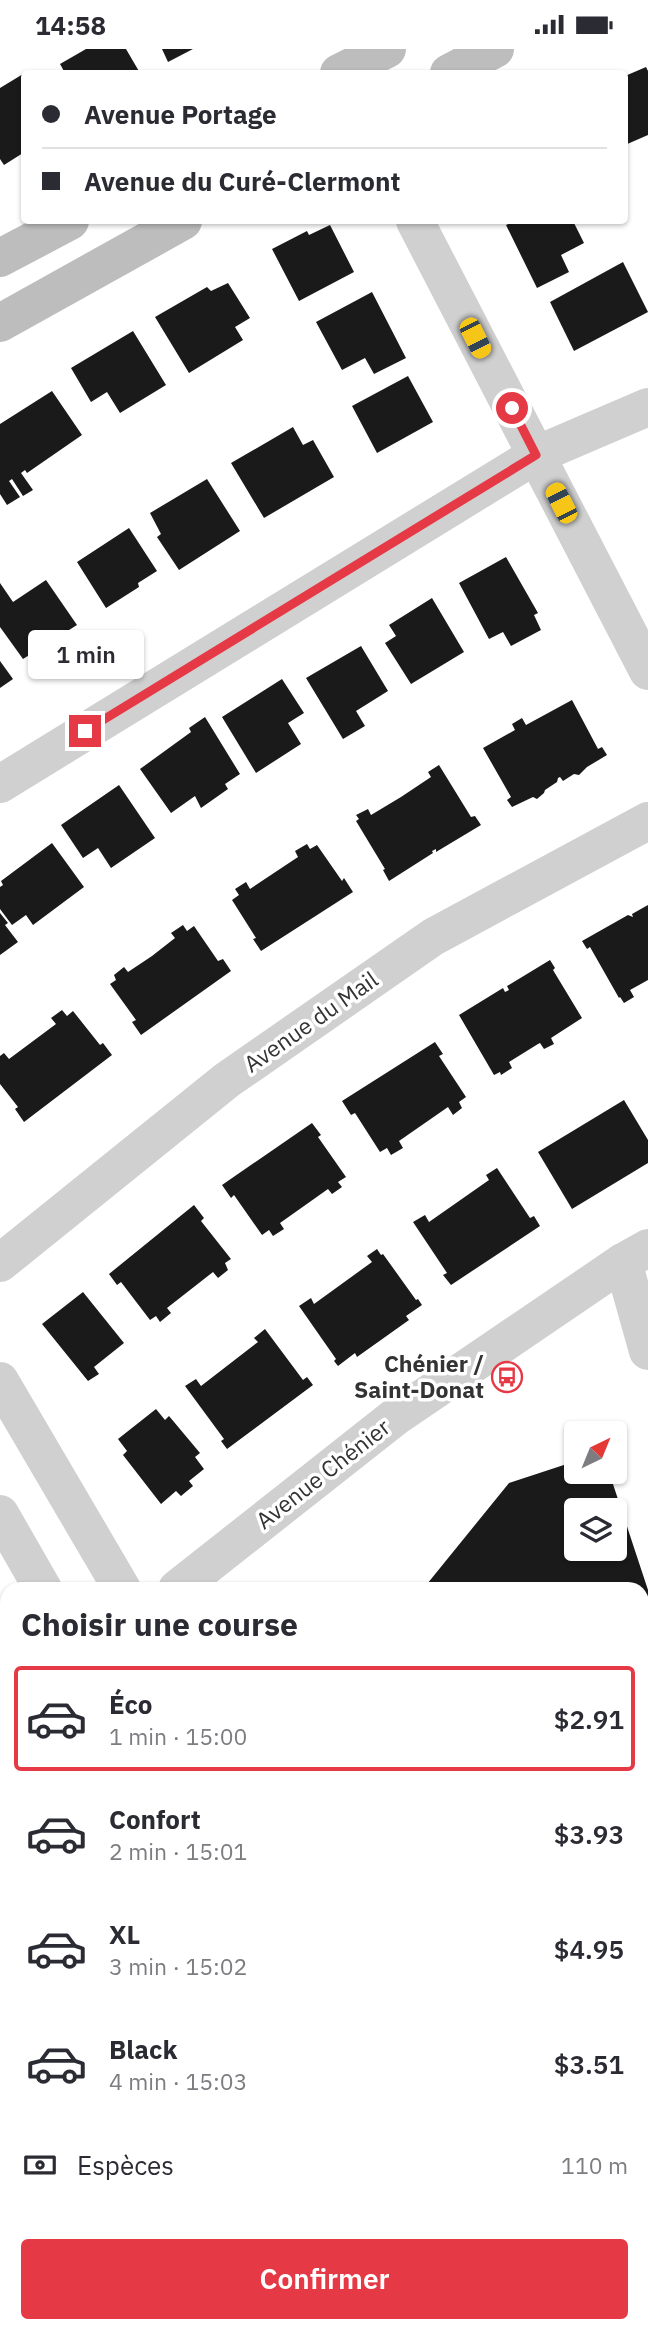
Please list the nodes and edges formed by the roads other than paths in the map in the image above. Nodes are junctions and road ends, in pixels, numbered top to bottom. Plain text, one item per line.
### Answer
1 (387, 49) edge
2 (495, 49) edge
3 (345, 70) edge
4 (455, 70) edge
5 (64, 224) edge
6 (178, 224) edge
7 (417, 224) edge
8 (0, 258) edge
9 (0, 324) edge
10 (648, 407) edge
11 (536, 455) junction
12 (648, 671) edge
13 (0, 784) edge
14 (648, 821) edge
15 (635, 1255) edge
16 (0, 1263) edge
17 (648, 1351) edge
18 (0, 1381) edge
19 (0, 1514) edge
20 (39, 1582) edge
21 (118, 1582) edge
22 (186, 1582) edge

1 - 3 street
2 - 4 street
5 - 8 street
6 - 9 street
7 - 11 street
10 - 11 street
11 - 12 street
11 - 13 street
14 - 16 street, Avenue du Mail
15 - 17 street
15 - 22 street, Avenue Chénier
18 - 21 street
19 - 20 street

